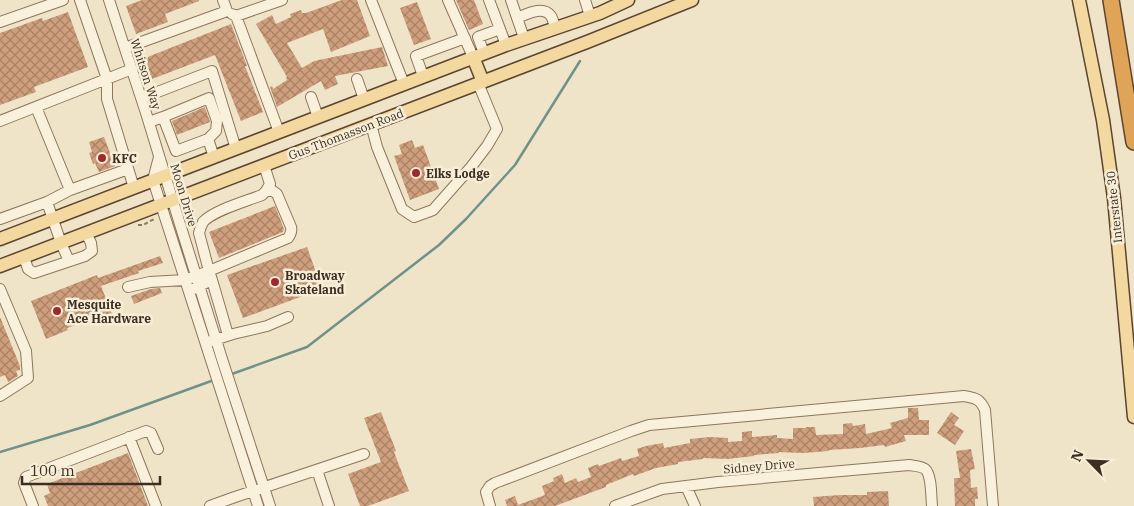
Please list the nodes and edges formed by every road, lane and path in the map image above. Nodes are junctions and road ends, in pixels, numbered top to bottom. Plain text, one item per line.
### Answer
1 (63, 0) edge
2 (80, 0) edge
3 (109, 0) edge
4 (223, 0) edge
5 (282, 0) edge
6 (371, 0) edge
7 (448, 0) edge
8 (489, 0) edge
9 (511, 0) edge
10 (585, 0) edge
11 (628, 0) edge
12 (692, 0) edge
13 (1079, 0) edge
14 (1111, 0) edge
15 (614, 3) edge
16 (227, 11) junction
17 (236, 16) junction
18 (590, 16) junction
19 (517, 18) junction
20 (0, 22) edge
21 (556, 28) junction
22 (500, 29) junction
23 (464, 38) junction
24 (524, 38) junction
25 (506, 45) junction
26 (125, 48) junction
27 (478, 55) junction
28 (132, 69) junction
29 (423, 76) junction
30 (107, 79) junction
31 (357, 79) dead end
32 (480, 83) junction
33 (404, 84) junction
34 (311, 97) dead end
35 (142, 98) junction
36 (364, 99) junction
37 (36, 107) junction
38 (163, 117) junction
39 (318, 117) junction
40 (0, 121) edge
41 (149, 122) junction
42 (371, 124) junction
43 (279, 132) junction
44 (208, 139) junction
45 (1134, 142) edge
46 (236, 148) junction
47 (159, 155) joint
48 (214, 157) junction
49 (264, 165) junction
50 (128, 169) junction
51 (159, 178) junction
52 (134, 188) junction
53 (70, 190) junction
54 (266, 191) junction
55 (47, 202) junction
56 (160, 208) junction
57 (54, 218) junction
58 (0, 219) edge
59 (86, 233) junction
60 (0, 240) edge
61 (61, 243) junction
62 (24, 257) junction
63 (69, 261) junction
64 (0, 266) edge
65 (211, 275) junction
66 (185, 280) junction
67 (197, 281) junction
68 (128, 287) dead end
69 (188, 290) junction
70 (1, 293) edge
71 (288, 317) dead end
72 (228, 335) junction
73 (216, 340) junction
74 (205, 343) junction
75 (217, 361) junction
76 (0, 396) edge
77 (1134, 417) edge
78 (129, 437) junction
79 (158, 449) dead end
80 (364, 454) dead end
81 (317, 470) junction
82 (686, 486) junction
83 (259, 489) junction
84 (489, 502) edge
85 (621, 505) edge
86 (33, 506) edge
87 (156, 506) edge
88 (210, 506) edge
89 (258, 506) edge
90 (270, 506) edge
91 (329, 506) edge
92 (695, 506) edge
93 (932, 506) edge
94 (993, 506) edge

1 - 20 street
2 - 30 street
3 - 26 street, Whitson Way
4 - 16 street
5 - 17 street
6 - 33 street
7 - 23 street
8 - 22 street
9 - 19 street
10 - 18 street
11 - 15 main road
12 - 32 main road, Gus Thomasson Road
13 - 77 main road, Interstate 30
14 - 45 highway
15 - 18 main road
16 - 17 street
16 - 26 street
17 - 43 street
18 - 21 main road
19 - 21 street
19 - 24 street
21 - 24 main road
22 - 25 street
22 - 27 street
23 - 27 street
23 - 29 street
24 - 25 main road
25 - 27 main road
26 - 28 street, Whitson Way
27 - 29 main road
27 - 32 main road
28 - 30 street
28 - 35 street, Whitson Way
29 - 33 main road
30 - 37 street
30 - 50 street
31 - 36 street
32 - 42 main road, Gus Thomasson Road
32 - 42 street
33 - 36 main road
34 - 39 street
35 - 41 street, Whitson Way
35 - 46 street
36 - 39 main road
37 - 40 street
37 - 53 street
38 - 41 street
38 - 44 street
38 - 44 street
39 - 43 main road
41 - 47 street, Whitson Way
42 - 49 main road, Gus Thomasson Road
43 - 46 main road
44 - 48 street
46 - 48 main road
47 - 51 street, Moon Drive
48 - 51 main road
49 - 54 street
49 - 56 main road, Gus Thomasson Road
50 - 52 street
50 - 53 street
51 - 52 main road
51 - 56 street, Moon Drive
52 - 57 main road
53 - 55 street
54 - 65 street
54 - 65 street
55 - 57 street
55 - 58 street
56 - 59 main road, Gus Thomasson Road
56 - 66 street, Moon Drive
56 - 67 street, Moon Drive
57 - 60 main road
57 - 61 street
59 - 61 main road, Gus Thomasson Road
59 - 63 street
61 - 62 main road, Gus Thomasson Road
61 - 63 street
62 - 63 street
62 - 64 main road, Gus Thomasson Road
65 - 67 street
65 - 72 street
66 - 67 street
66 - 68 street
66 - 69 street, Moon Drive
67 - 69 street
67 - 73 street, Moon Drive
69 - 74 street, Moon Drive
70 - 76 street
71 - 72 street
72 - 73 street
73 - 74 street
73 - 75 street, Moon Drive
74 - 75 street, Moon Drive
75 - 83 street, Moon Drive
78 - 79 street
78 - 86 street
78 - 87 street
80 - 81 street
81 - 83 street
81 - 91 street
82 - 85 street, Sidney Drive
82 - 92 street
82 - 93 street, Sidney Drive
83 - 88 street
83 - 89 street, Moon Drive
83 - 90 street, Moon Drive
84 - 94 street

